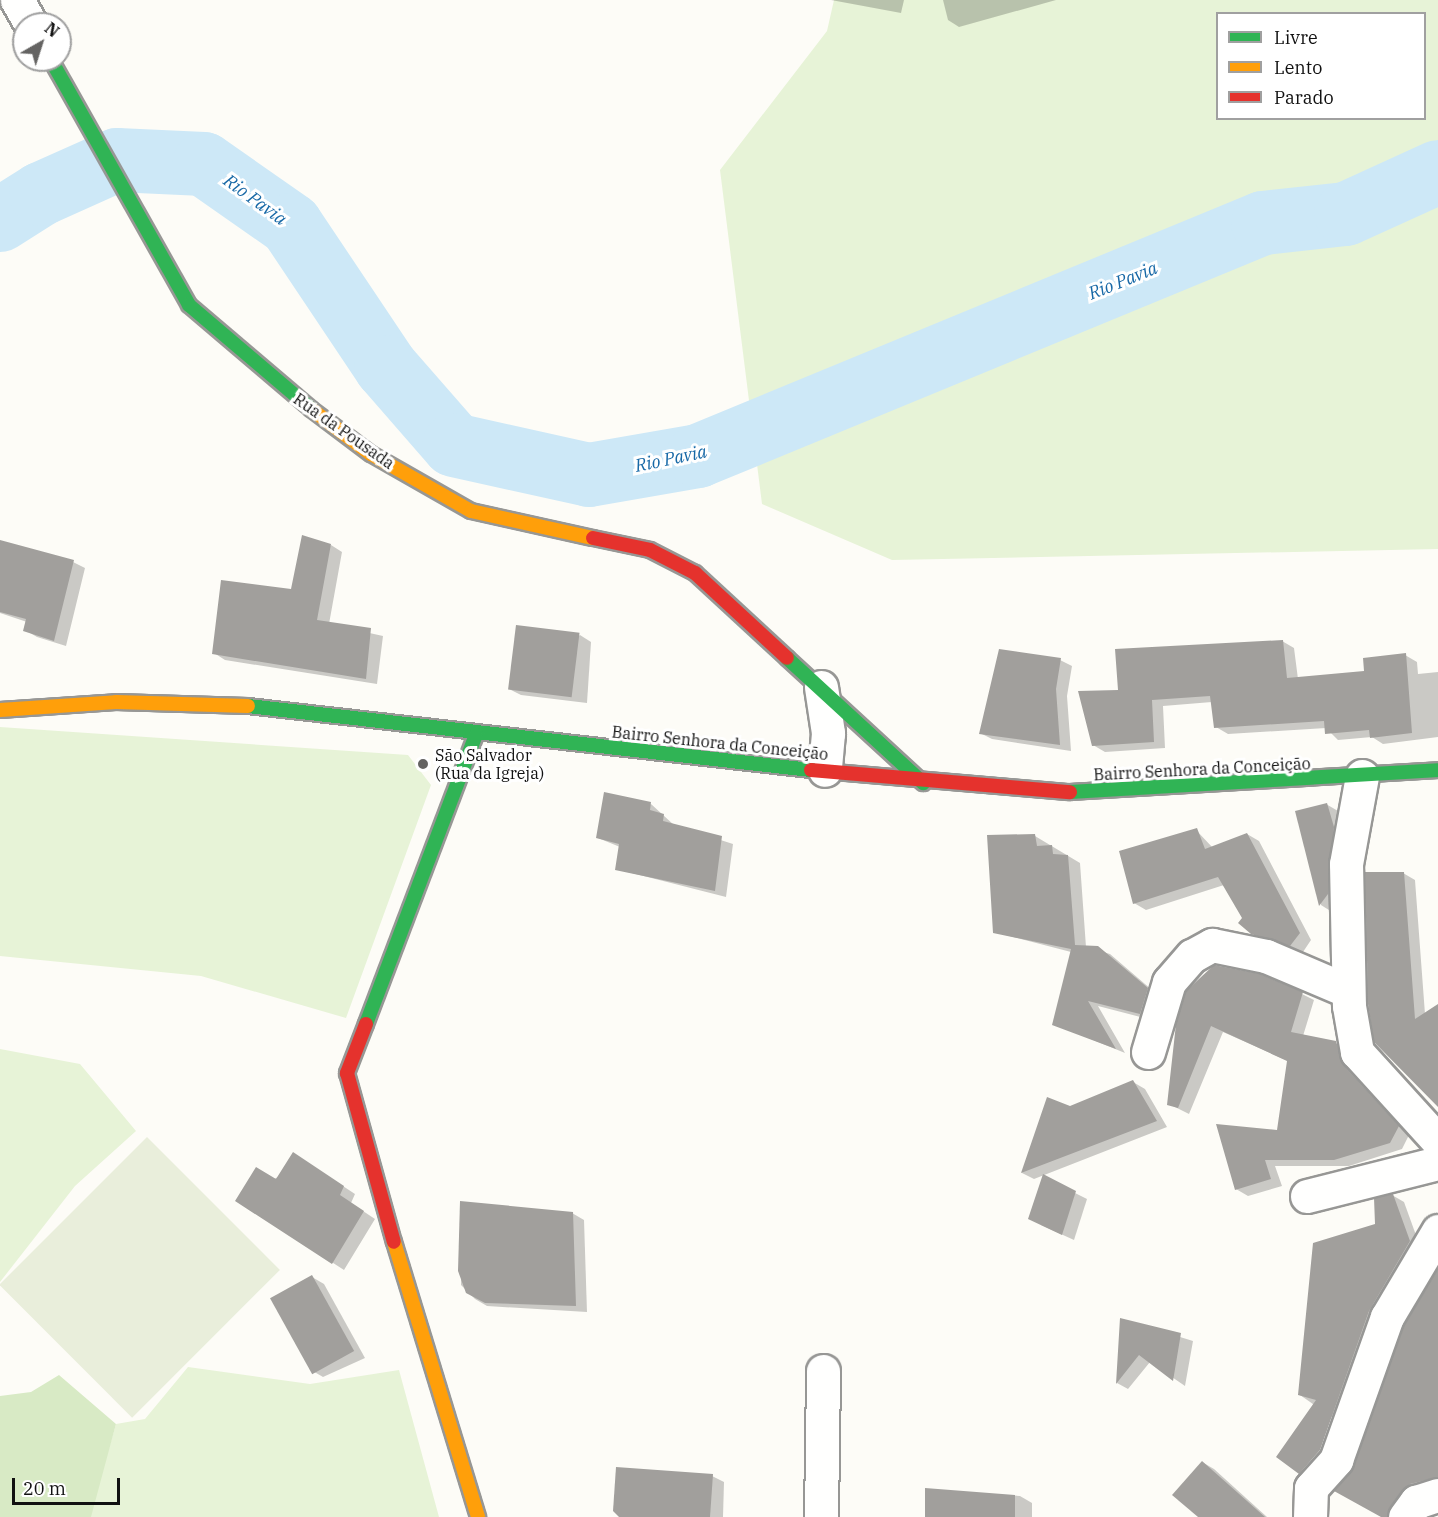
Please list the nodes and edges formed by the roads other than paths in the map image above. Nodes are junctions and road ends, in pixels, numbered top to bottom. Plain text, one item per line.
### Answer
1 (58, 72) edge
2 (821, 687) junction
3 (0, 710) edge
4 (476, 734) junction
5 (825, 770) junction
6 (1438, 771) edge
7 (1362, 776) junction
8 (923, 783) junction
9 (1348, 992) junction
10 (1148, 1052) dead end
11 (1438, 1141) edge
12 (1438, 1163) edge
13 (1307, 1196) dead end
14 (1436, 1240) edge
15 (823, 1371) dead end
16 (1438, 1495) edge
17 (478, 1517) edge
18 (822, 1517) edge
19 (1310, 1517) edge
20 (1405, 1517) edge

1 - 2 street, Rua da Pousada
2 - 5 street
2 - 8 street, Rua da Pousada
3 - 4 street, Bairro Senhora da Conceição
4 - 5 street, Bairro Senhora da Conceição
4 - 17 street
5 - 8 street, Bairro Senhora da Conceição
6 - 7 street, Bairro Senhora da Conceição
7 - 8 street, Bairro Senhora da Conceição
7 - 9 street
9 - 10 street
9 - 11 street
12 - 13 street
14 - 19 street
15 - 18 street
16 - 20 street

